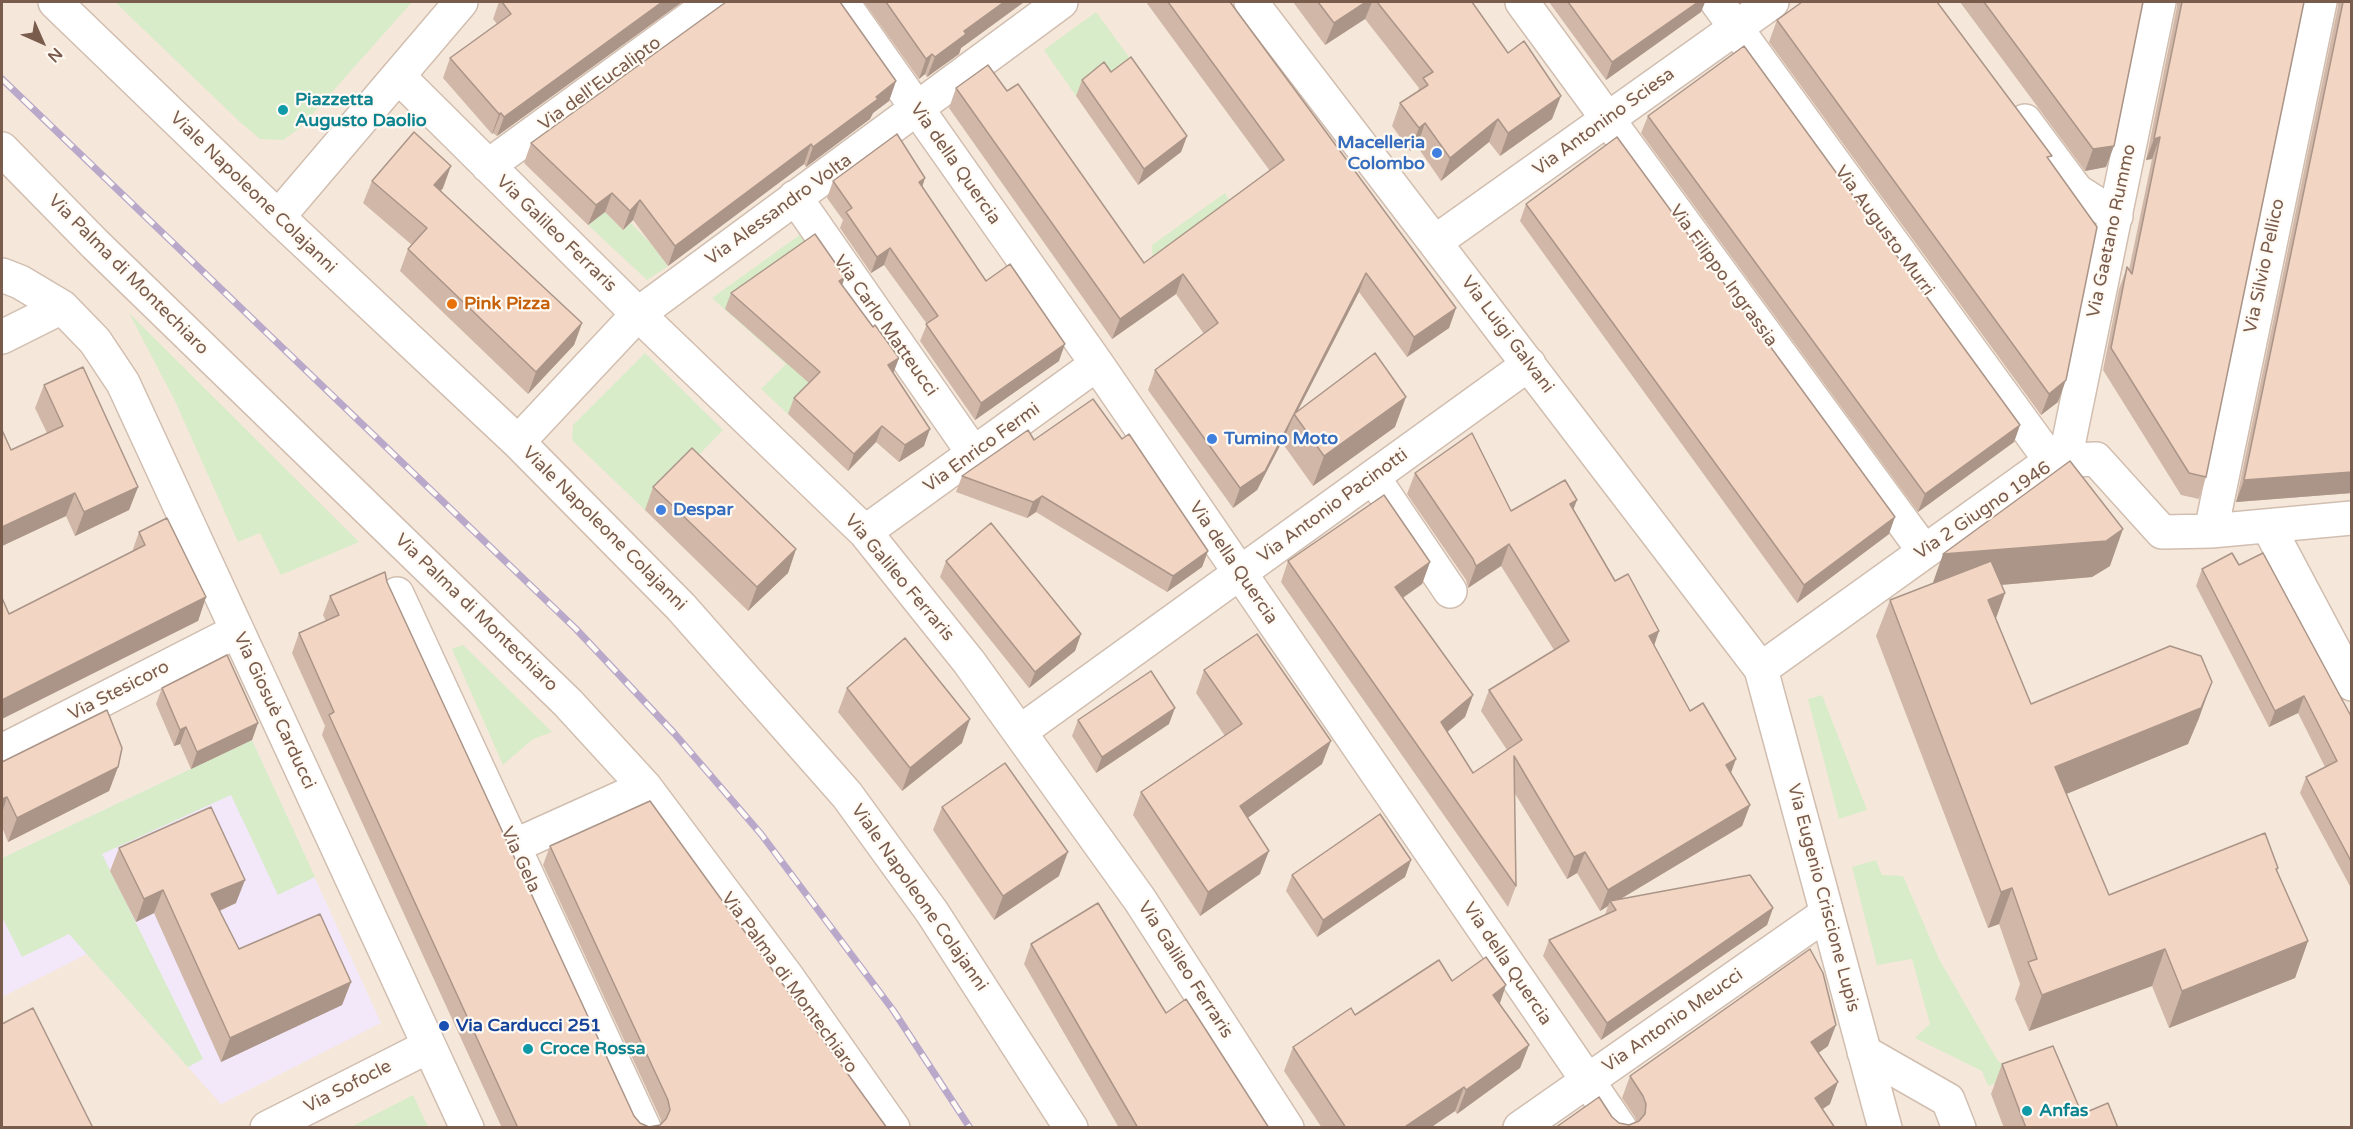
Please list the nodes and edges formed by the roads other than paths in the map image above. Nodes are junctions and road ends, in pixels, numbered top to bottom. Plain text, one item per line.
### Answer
1 (56, 2) edge
2 (461, 2) edge
3 (713, 2) edge
4 (842, 2) edge
5 (1061, 2) edge
6 (1251, 2) edge
7 (1522, 2) edge
8 (1772, 2) edge
9 (2159, 2) edge
10 (2320, 2) edge
11 (1727, 14) edge
12 (398, 76) junction
13 (2007, 96) edge
14 (916, 109) junction
15 (1608, 119) junction
16 (2, 149) edge
17 (488, 166) junction
18 (795, 197) junction
19 (2116, 216) junction
20 (278, 217) junction
21 (1436, 242) junction
22 (2, 275) edge
23 (62, 307) junction
24 (638, 314) junction
25 (2, 337) edge
26 (1097, 364) junction
27 (1529, 364) junction
28 (518, 442) junction
29 (974, 454) junction
30 (2058, 460) junction
31 (1373, 477) junction
32 (2352, 518) edge
33 (2268, 526) junction
34 (2211, 531) junction
35 (865, 532) junction
36 (1924, 550) junction
37 (1239, 574) junction
38 (1450, 591) dead end
39 (397, 594) dead end
40 (237, 631) junction
41 (1761, 669) junction
42 (2352, 684) edge
43 (1021, 732) junction
44 (2, 751) edge
45 (645, 787) junction
46 (514, 846) junction
47 (1826, 914) junction
48 (429, 1046) junction
49 (1864, 1052) junction
50 (1587, 1081) junction
51 (267, 1128) edge
52 (466, 1128) edge
53 (644, 1128) edge
54 (893, 1128) edge
55 (1071, 1128) edge
56 (1287, 1128) edge
57 (1520, 1128) edge
58 (1620, 1128) edge
59 (1885, 1128) edge
60 (1959, 1128) edge

1 - 20 street, Viale Napoleone Colajanni
2 - 12 street
3 - 17 street, Via dell'Eucalipto
4 - 14 street, Via della Quercia
5 - 14 street, Via Alessandro Volta
6 - 21 street, Via Luigi Galvani
7 - 15 street, Via Filippo Ingrassia
8 - 11 street, Via Antonino Sciesa
9 - 19 street, Via Gaetano Rummo
10 - 34 street, Via Silvio Pellico
11 - 15 street, Via Antonino Sciesa
11 - 30 street, Via Augusto Murri
12 - 17 street, Via Galileo Ferraris
12 - 20 street
13 - 19 street
14 - 18 street, Via Alessandro Volta
14 - 26 street, Via della Quercia
15 - 21 street, Via Antonino Sciesa
15 - 36 street, Via Filippo Ingrassia
16 - 45 street, Via Palma di Montechiaro
17 - 24 street, Via Galileo Ferraris
18 - 24 street, Via Alessandro Volta
18 - 29 street, Via Carlo Matteucci
19 - 30 street, Via Gaetano Rummo
20 - 28 street, Viale Napoleone Colajanni
21 - 27 street, Via Luigi Galvani
22 - 23 street, Via Giosuè Carducci
23 - 25 street
23 - 40 street, Via Giosuè Carducci
24 - 28 street, Via Alessandro Volta
24 - 35 street, Via Galileo Ferraris
26 - 29 street, Via Enrico Fermi
26 - 37 street, Via della Quercia
27 - 31 street, Via Antonio Pacinotti
27 - 41 street, Via Luigi Galvani
28 - 55 street, Viale Napoleone Colajanni
29 - 35 street, Via Enrico Fermi
30 - 34 street, Via 2 Giugno 1946
30 - 36 street, Via 2 Giugno 1946
31 - 37 street, Via Antonio Pacinotti
31 - 38 street
32 - 33 street, Via 2 Giugno 1946
33 - 34 street, Via 2 Giugno 1946
33 - 42 street
35 - 43 street, Via Galileo Ferraris
36 - 41 street, Via 2 Giugno 1946
37 - 43 street, Via Antonio Pacinotti
37 - 50 street, Via della Quercia
39 - 46 street, Via Gela
40 - 44 street, Via Stesicoro
40 - 48 street, Via Giosuè Carducci
41 - 47 street, Via Eugenio Criscione Lupis
43 - 56 street, Via Galileo Ferraris
45 - 46 street
45 - 54 street, Via Palma di Montechiaro
46 - 53 street, Via Gela
47 - 49 street, Via Eugenio Criscione Lupis
47 - 50 street, Via Antonio Meucci
48 - 51 street, Via Sofocle
48 - 52 street, Via Giosuè Carducci
49 - 59 street, Via Eugenio Criscione Lupis
49 - 60 street
50 - 57 street, Via Antonio Meucci
50 - 58 street, Via della Quercia

